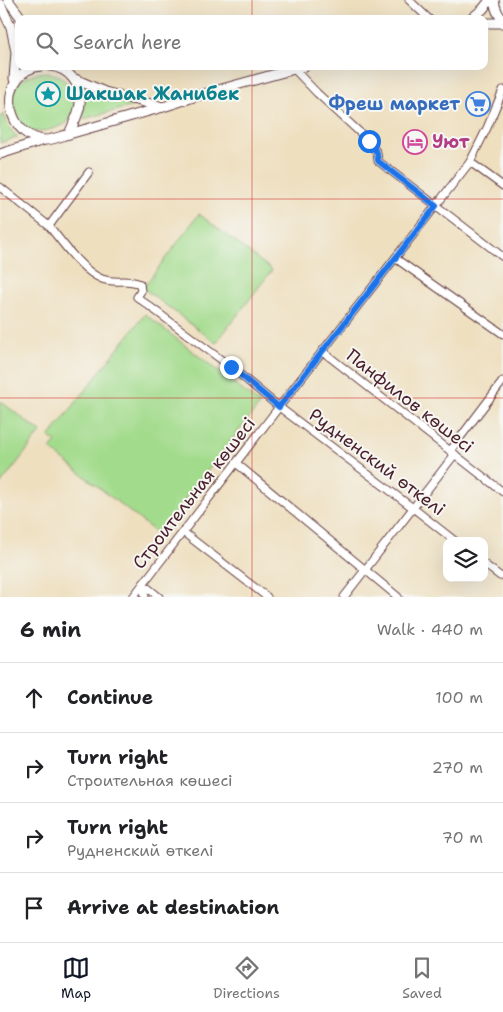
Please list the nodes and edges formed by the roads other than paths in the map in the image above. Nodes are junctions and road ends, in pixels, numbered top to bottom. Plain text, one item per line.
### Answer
1 (8, 0) edge
2 (410, 0) edge
3 (490, 0) edge
4 (494, 0) edge
5 (0, 4) edge
6 (19, 15) edge
7 (425, 15) edge
8 (476, 15) edge
9 (503, 21) edge
10 (488, 23) edge
11 (15, 48) edge
12 (15, 66) edge
13 (27, 70) edge
14 (63, 70) edge
15 (290, 70) edge
16 (295, 70) edge
17 (73, 78) junction
18 (14, 79) junction
19 (503, 90) edge
20 (7, 96) junction
21 (0, 106) edge
22 (163, 107) junction
23 (69, 134) junction
24 (44, 140) junction
25 (0, 154) edge
26 (470, 162) junction
27 (89, 172) dead end
28 (503, 186) edge
29 (0, 187) edge
30 (436, 206) junction
31 (49, 226) junction
32 (503, 257) edge
33 (395, 258) junction
34 (503, 334) edge
35 (322, 352) junction
36 (503, 381) edge
37 (279, 407) junction
38 (452, 453) junction
39 (236, 463) junction
40 (503, 492) edge
41 (414, 508) junction
42 (183, 532) junction
43 (450, 537) edge
44 (488, 567) edge
45 (365, 570) junction
46 (500, 576) dead end
47 (143, 584) junction
48 (133, 597) edge
49 (145, 597) edge
50 (159, 597) edge
51 (267, 597) edge
52 (344, 597) edge
53 (398, 597) edge

1 - 6 main road
2 - 7 street
3 - 8 main road
4 - 9 main road
5 - 11 main road
9 - 10 main road
12 - 18 main road
13 - 18 main road
14 - 17 main road
15 - 22 main road
16 - 30 street
17 - 22 main road
17 - 23 main road
18 - 20 main road
19 - 26 street, Строительная көшесі
20 - 21 main road
20 - 24 main road
22 - 23 main road
23 - 24 main road
24 - 25 main road
26 - 28 street
26 - 30 street, Строительная көшесі
27 - 31 street
29 - 31 street
30 - 32 street
30 - 33 street, Строительная көшесі
31 - 37 street, Рудненский өткелі
33 - 34 street
33 - 35 street, Строительная көшесі
35 - 37 street, Строительная көшесі
35 - 38 street, Панфилов көшесі
36 - 38 street
37 - 39 street, Строительная көшесі
37 - 41 street, Рудненский өткелі
38 - 40 street, Панфилов көшесі
38 - 41 street
39 - 42 street, Строительная көшесі
39 - 45 street
41 - 43 street, Рудненский өткелі
41 - 45 street
42 - 47 street, Строительная көшесі
42 - 51 street
44 - 46 street
45 - 52 street
45 - 53 street
47 - 48 street, Строительная көшесі
47 - 49 street
47 - 50 street

